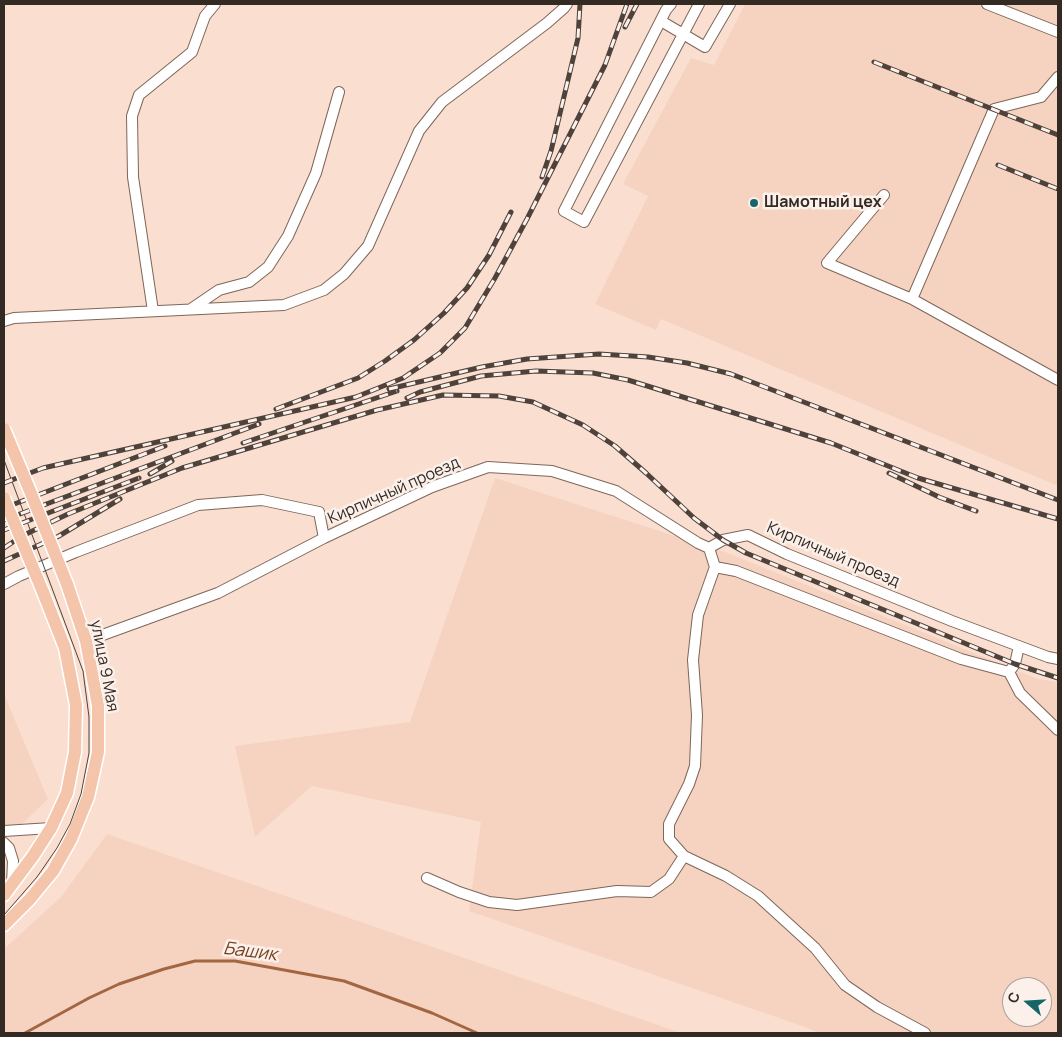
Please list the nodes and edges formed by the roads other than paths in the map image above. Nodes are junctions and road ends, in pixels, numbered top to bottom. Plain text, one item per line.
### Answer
1 (215, 4) edge
2 (567, 4) edge
3 (671, 4) edge
4 (699, 4) edge
5 (730, 4) edge
6 (987, 4) edge
7 (661, 21) junction
8 (1058, 32) edge
9 (683, 35) junction
10 (1058, 77) edge
11 (339, 92) dead end
12 (884, 194) dead end
13 (912, 299) junction
14 (190, 310) junction
15 (153, 311) junction
16 (4, 321) edge
17 (1058, 380) edge
18 (4, 429) edge
19 (4, 498) edge
20 (324, 538) junction
21 (709, 548) junction
22 (715, 567) junction
23 (4, 584) edge
24 (86, 642) junction
25 (1019, 646) junction
26 (1058, 659) edge
27 (1009, 672) junction
28 (1058, 730) edge
29 (52, 828) junction
30 (4, 831) edge
31 (4, 843) edge
32 (684, 856) junction
33 (427, 878) dead end
34 (8, 891) edge
35 (4, 925) edge
36 (925, 1033) edge

1 - 15 street
2 - 14 street
3 - 7 street
4 - 9 street
5 - 9 street
6 - 8 street
7 - 9 street
7 - 9 street
10 - 13 street
11 - 14 street
12 - 13 street
13 - 17 street
14 - 15 street
15 - 16 street
18 - 24 main road, улица 9 Мая, bridge
19 - 29 main road, bridge
20 - 21 street, Кирпичный проезд
20 - 23 street, Кирпичный проезд
20 - 24 street, Кирпичный проезд
21 - 22 street
21 - 25 street, Кирпичный проезд
22 - 27 street
22 - 32 street
24 - 35 main road, улица 9 Мая
25 - 26 street, Кирпичный проезд
25 - 27 street
27 - 28 street
29 - 30 street
29 - 34 main road
31 - 34 street
32 - 33 street
32 - 36 street

